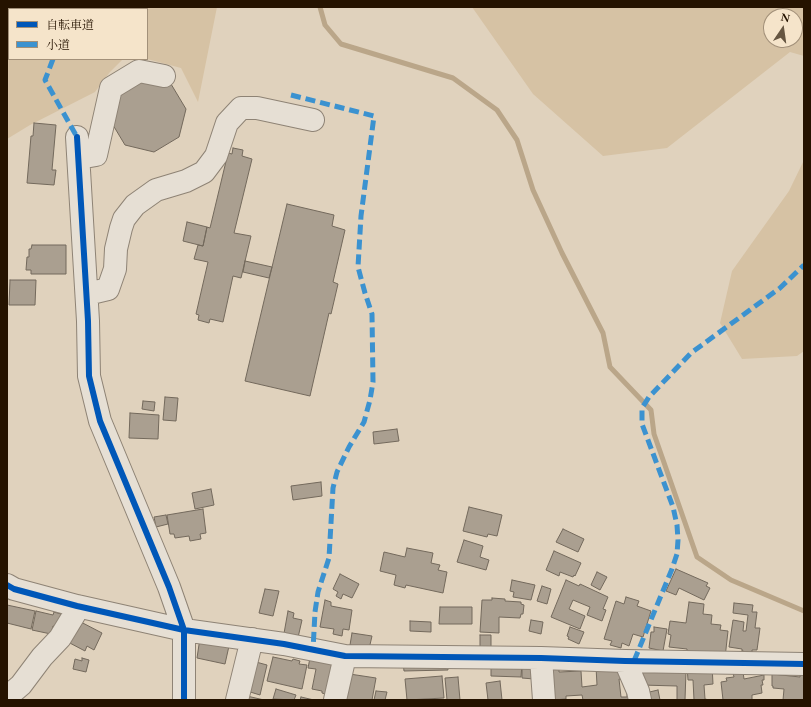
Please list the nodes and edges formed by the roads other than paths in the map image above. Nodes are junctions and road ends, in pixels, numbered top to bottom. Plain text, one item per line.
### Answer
1 (164, 76) dead end
2 (312, 120) dead end
3 (78, 137) dead end
4 (79, 158) junction
5 (87, 294) junction
6 (7, 585) edge
7 (77, 606) junction
8 (184, 630) junction
9 (252, 639) junction
10 (345, 656) junction
11 (541, 658) junction
12 (625, 661) junction
13 (804, 664) edge
14 (7, 697) edge
15 (184, 700) edge
16 (237, 700) edge
17 (335, 700) edge
18 (544, 700) edge
19 (640, 700) edge

1 - 4 street
2 - 5 street
3 - 4 street
4 - 5 street
5 - 8 street
6 - 7 street
7 - 8 street
7 - 14 street
8 - 9 street
8 - 15 street
9 - 10 street
9 - 16 street
10 - 11 street
10 - 17 street
11 - 12 street
11 - 18 street
12 - 13 street
12 - 19 street

